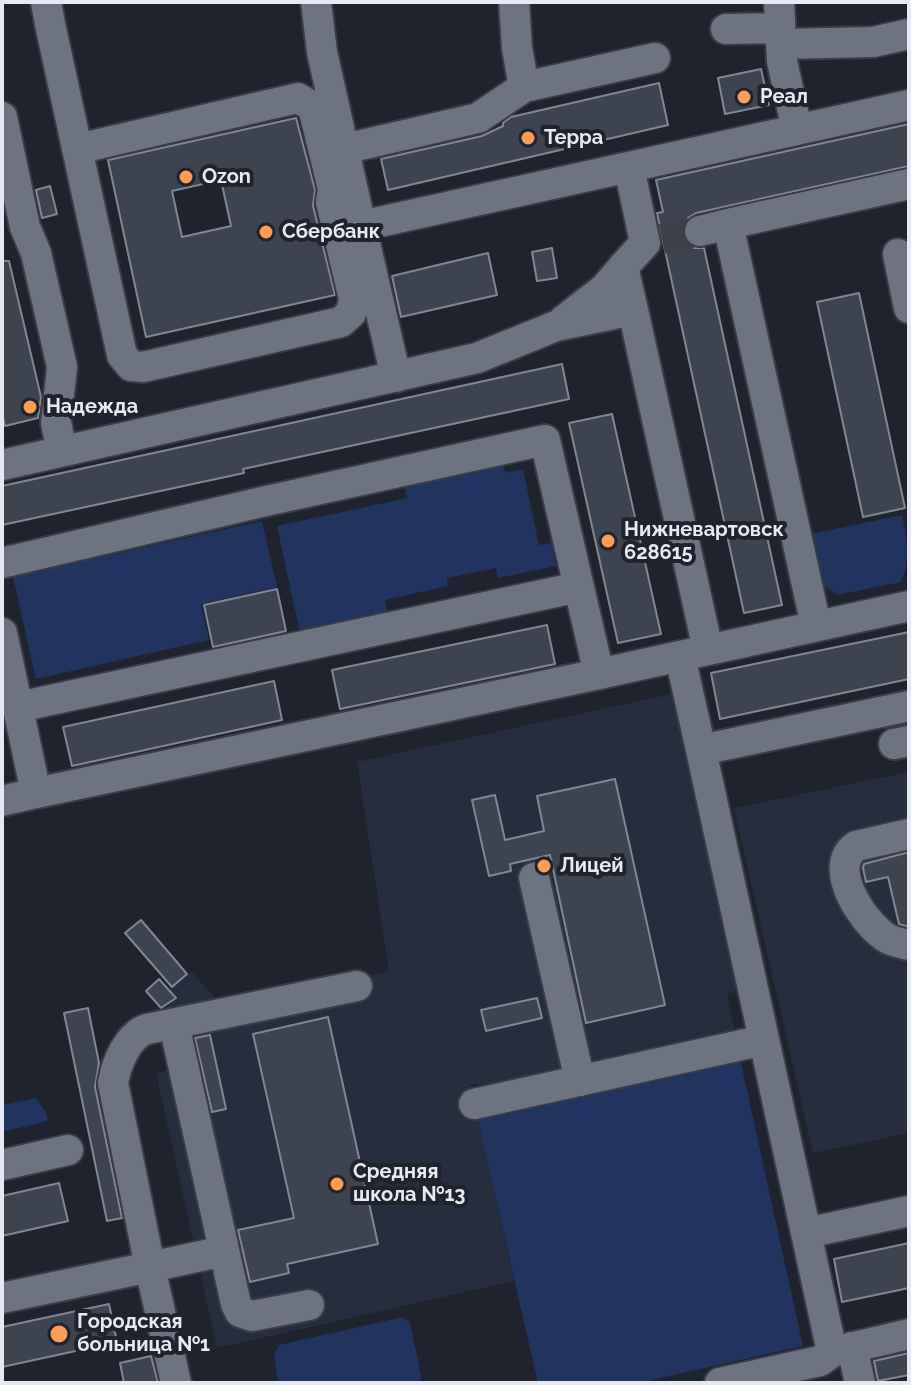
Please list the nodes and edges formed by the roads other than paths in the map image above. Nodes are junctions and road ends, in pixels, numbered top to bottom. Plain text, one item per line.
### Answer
1 (46, 2) edge
2 (316, 2) edge
3 (514, 2) edge
4 (780, 25) edge
5 (726, 29) dead end
6 (909, 34) edge
7 (655, 58) dead end
8 (524, 87) junction
9 (909, 105) edge
10 (2, 117) edge
11 (797, 130) junction
12 (77, 149) junction
13 (344, 149) junction
14 (629, 167) junction
15 (909, 184) edge
16 (361, 226) junction
17 (14, 229) edge
18 (898, 254) dead end
19 (623, 267) junction
20 (909, 308) edge
21 (633, 310) junction
22 (556, 326) junction
23 (396, 377) junction
24 (62, 451) junction
25 (2, 465) edge
26 (2, 563) edge
27 (579, 587) junction
28 (909, 606) edge
29 (816, 626) junction
30 (2, 633) edge
31 (694, 653) junction
32 (599, 674) junction
33 (909, 706) edge
34 (18, 707) junction
35 (701, 750) junction
36 (36, 793) junction
37 (2, 801) edge
38 (909, 834) edge
39 (534, 878) dead end
40 (909, 945) edge
41 (357, 986) dead end
42 (174, 1024) junction
43 (764, 1040) junction
44 (580, 1081) junction
45 (474, 1104) dead end
46 (68, 1150) dead end
47 (2, 1165) edge
48 (909, 1211) edge
49 (806, 1233) junction
50 (224, 1251) junction
51 (150, 1267) junction
52 (2, 1298) edge
53 (309, 1305) dead end
54 (909, 1334) edge
55 (842, 1349) junction
56 (176, 1383) edge
57 (720, 1383) edge
58 (860, 1383) edge

1 - 12 lane
2 - 13 lane
3 - 8 lane
4 - 5 lane
4 - 6 lane
4 - 11 lane
7 - 8 lane
8 - 13 lane
9 - 11 lane
10 - 17 lane
11 - 14 lane
12 - 12 lane
13 - 16 lane
14 - 16 lane
14 - 19 lane
15 - 29 lane
16 - 23 lane
17 - 24 lane
18 - 20 lane
19 - 21 lane
19 - 22 lane
21 - 22 lane
21 - 31 lane
22 - 23 lane
23 - 24 lane
24 - 25 lane
26 - 27 lane
27 - 32 lane
27 - 34 lane
28 - 29 lane
29 - 31 lane
30 - 34 lane
31 - 32 lane
31 - 35 lane
32 - 36 lane
33 - 35 lane
34 - 36 lane
35 - 43 lane
36 - 37 lane
38 - 40 lane
39 - 44 lane
41 - 42 lane
42 - 50 lane
42 - 51 lane
43 - 44 lane
43 - 49 lane
44 - 45 lane
46 - 47 lane
48 - 49 lane
49 - 55 lane
50 - 51 lane
50 - 53 lane
51 - 52 lane
51 - 56 lane
54 - 55 lane
55 - 57 lane
55 - 58 lane

